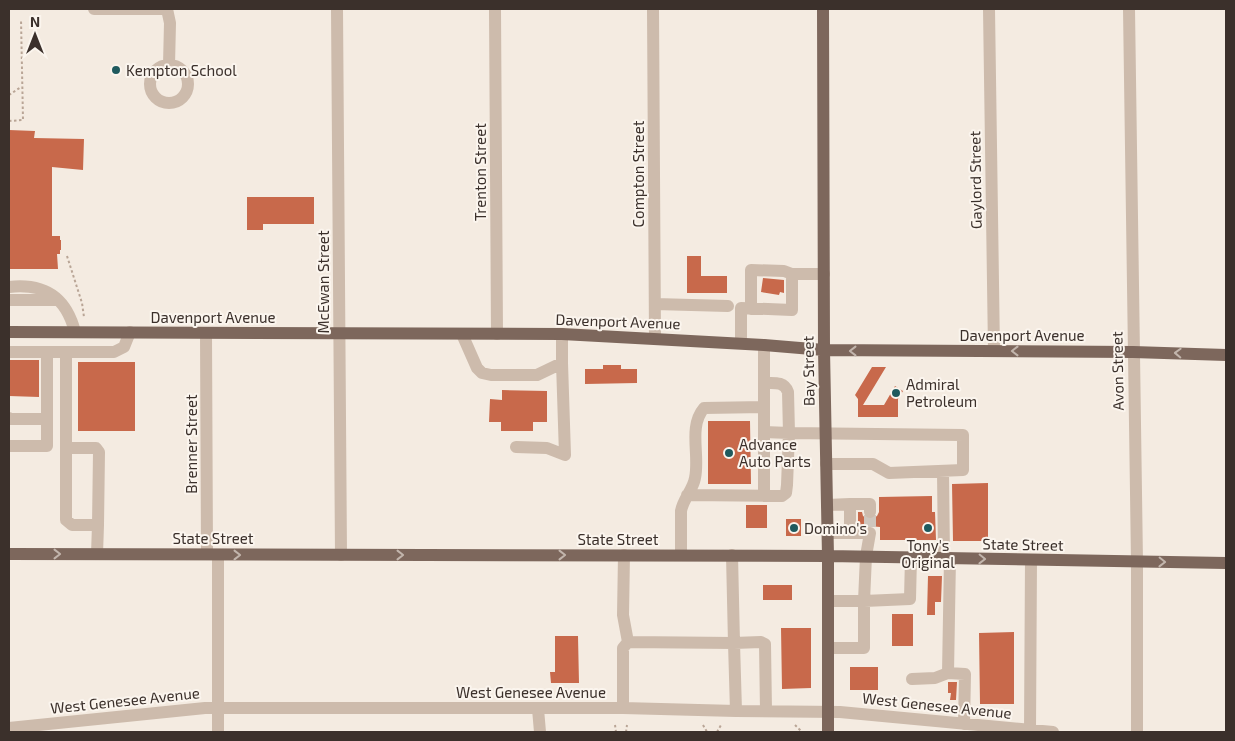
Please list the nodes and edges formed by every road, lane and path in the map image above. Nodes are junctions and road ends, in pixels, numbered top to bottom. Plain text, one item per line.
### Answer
1 (94, 9) edge
2 (167, 9) edge
3 (337, 9) edge
4 (495, 9) edge
5 (653, 9) edge
6 (823, 9) edge
7 (990, 9) edge
8 (1129, 9) edge
9 (21, 19) dead end
10 (169, 65) dead end
11 (22, 87) junction
12 (9, 95) edge
13 (9, 121) edge
14 (67, 256) dead end
15 (792, 274) junction
16 (824, 274) junction
17 (9, 287) edge
18 (9, 300) edge
19 (57, 300) junction
20 (655, 304) junction
21 (728, 306) dead end
22 (751, 309) junction
23 (84, 317) dead end
24 (9, 332) edge
25 (75, 332) junction
26 (130, 332) junction
27 (206, 333) junction
28 (339, 334) junction
29 (462, 334) junction
30 (497, 334) junction
31 (562, 334) junction
32 (655, 338) junction
33 (741, 343) junction
34 (764, 345) junction
35 (824, 350) junction
36 (994, 351) junction
37 (9, 352) edge
38 (47, 352) junction
39 (66, 352) junction
40 (1133, 352) junction
41 (1226, 355) edge
42 (562, 363) junction
43 (764, 383) junction
44 (764, 407) junction
45 (9, 418) edge
46 (47, 419) junction
47 (764, 432) junction
48 (826, 432) junction
49 (789, 433) junction
50 (9, 446) edge
51 (516, 446) dead end
52 (66, 448) junction
53 (826, 464) junction
54 (942, 472) junction
55 (687, 495) junction
56 (764, 496) junction
57 (850, 504) junction
58 (827, 505) junction
59 (870, 508) dead end
60 (98, 525) junction
61 (828, 533) junction
62 (850, 533) junction
63 (9, 554) edge
64 (97, 554) junction
65 (212, 554) junction
66 (341, 555) junction
67 (624, 555) junction
68 (682, 555) junction
69 (732, 555) junction
70 (828, 556) junction
71 (866, 556) junction
72 (911, 557) junction
73 (947, 558) junction
74 (1031, 560) junction
75 (1137, 562) junction
76 (1226, 563) edge
77 (828, 601) junction
78 (864, 601) junction
79 (628, 642) junction
80 (734, 642) junction
81 (828, 648) junction
82 (948, 673) junction
83 (912, 679) dead end
84 (218, 708) junction
85 (623, 708) junction
86 (538, 709) junction
87 (736, 711) junction
88 (766, 711) junction
89 (828, 712) junction
90 (964, 724) junction
91 (616, 725) dead end
92 (627, 725) dead end
93 (703, 725) dead end
94 (721, 725) dead end
95 (795, 726) dead end
96 (9, 728) edge
97 (984, 729) edge
98 (1030, 730) junction
99 (218, 732) edge
100 (540, 732) edge
101 (616, 732) edge
102 (626, 732) edge
103 (707, 732) edge
104 (717, 732) edge
105 (802, 732) edge
106 (828, 732) edge
107 (1053, 732) edge
108 (1137, 732) edge

1 - 2 street
2 - 10 street
3 - 28 street, McEwan Street
4 - 30 street, Trenton Street
5 - 20 street, Compton Street
6 - 16 main road, Bay Street
7 - 36 street, Gaylord Street
8 - 40 street, Avon Street
9 - 11 path
11 - 12 path
11 - 13 path
14 - 23 path
15 - 16 street
15 - 22 street
15 - 22 street
16 - 35 main road, Bay Street
17 - 19 street
18 - 19 street
19 - 25 street
20 - 21 street
20 - 32 street, Compton Street
22 - 33 street
24 - 25 main road, Davenport Avenue
25 - 26 main road, Davenport Avenue
26 - 27 main road, Davenport Avenue
26 - 39 street
27 - 28 main road, Davenport Avenue
27 - 65 street, Brenner Street
28 - 29 main road, Davenport Avenue
28 - 66 street, McEwan Street
29 - 30 main road, Davenport Avenue
29 - 42 street
30 - 31 main road, Davenport Avenue
31 - 32 main road, Davenport Avenue
31 - 42 street
32 - 33 main road, Davenport Avenue
33 - 34 main road, Davenport Avenue
34 - 35 main road, Davenport Avenue
34 - 43 street
36 -> 35 main road, Davenport Avenue
35 - 48 main road, Bay Street
40 -> 36 main road, Davenport Avenue
37 - 38 street
38 - 39 street
38 - 46 street
39 - 52 street
41 -> 40 main road, Davenport Avenue
40 - 75 street, Avon Street
42 - 51 street
43 - 44 street
43 - 49 street
44 - 47 street
44 - 55 street
45 - 46 street
46 - 50 street
47 - 49 street
47 - 56 street
48 - 49 street
48 - 53 main road, Bay Street
48 - 54 street
49 - 56 street
52 - 60 street
52 - 60 street
53 - 54 street
53 - 58 main road, Bay Street
54 - 73 street
55 - 56 street
55 - 68 street
57 - 58 street
57 - 59 street
57 - 62 street
58 - 61 main road, Bay Street
60 - 64 street
61 - 62 street
61 - 70 main road, Bay Street
62 - 71 street
63 -> 64 main road, State Street
64 - 65 main road, State Street
65 -> 66 main road, State Street
65 - 84 street, Brenner Street
66 -> 67 main road, State Street
67 - 68 main road, State Street
67 - 79 street
68 - 69 main road, State Street
69 - 70 main road, State Street
69 - 80 street
70 - 71 main road, State Street
70 - 77 main road, Bay Street
71 - 72 main road, State Street
71 - 78 street
72 - 73 main road, State Street
72 - 78 street
73 -> 74 main road, State Street
73 - 82 street
74 - 75 main road, State Street
74 - 98 street
75 -> 76 main road, State Street
75 - 108 street, Avon Street
77 - 78 street
77 - 81 main road, Bay Street
78 - 81 street
79 - 80 street
79 - 85 street
80 - 87 street
80 - 88 street
81 - 89 main road, Bay Street
82 - 83 street
82 - 90 street
84 - 86 street, West Genesee Avenue
84 - 96 street, West Genesee Avenue
84 - 99 street, Brenner Street
85 - 86 street, West Genesee Avenue
85 - 87 street, West Genesee Avenue
86 - 100 street
87 - 88 street, West Genesee Avenue
88 - 89 street, West Genesee Avenue
89 - 90 street, West Genesee Avenue
89 - 106 main road, Bay Street
90 - 97 street, West Genesee Avenue
91 - 101 path
92 - 102 path
93 - 103 path
94 - 104 path
95 - 105 path
97 - 98 street, West Genesee Avenue
98 - 107 street, West Genesee Avenue

